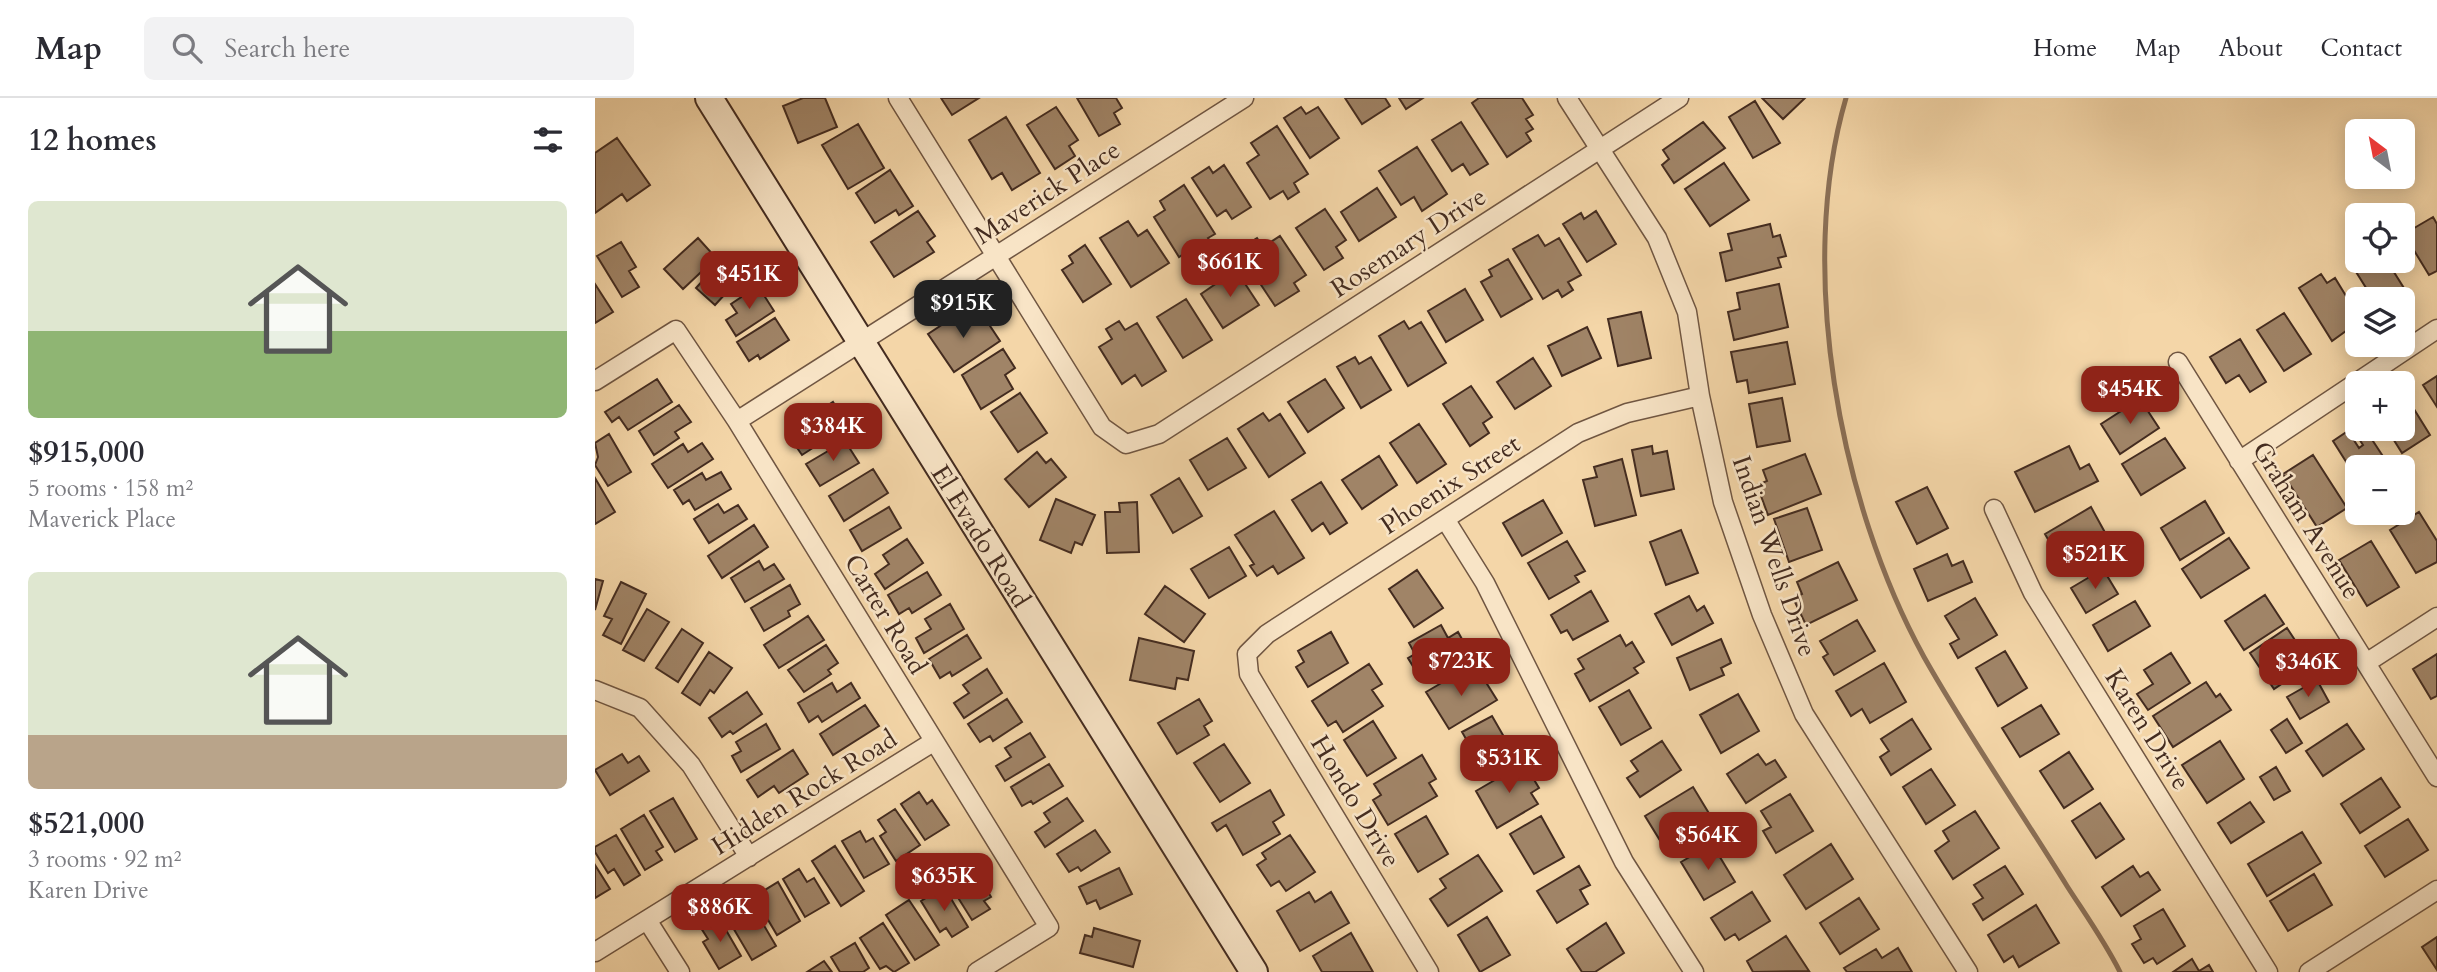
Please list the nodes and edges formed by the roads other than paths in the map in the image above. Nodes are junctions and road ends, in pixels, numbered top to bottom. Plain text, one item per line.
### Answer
1 (709, 98) edge
2 (898, 98) edge
3 (1244, 98) edge
4 (1567, 98) edge
5 (1679, 98) edge
6 (1600, 150) junction
7 (994, 257) junction
8 (2437, 329) edge
9 (860, 343) junction
10 (2178, 362) dead end
11 (595, 381) edge
12 (1700, 396) junction
13 (737, 421) junction
14 (2239, 461) junction
15 (1994, 509) dead end
16 (1445, 519) junction
17 (2437, 617) edge
18 (1247, 654) joint
19 (2365, 663) junction
20 (595, 690) edge
21 (933, 742) junction
22 (2437, 777) edge
23 (749, 857) junction
24 (2437, 890) edge
25 (647, 920) junction
26 (595, 952) edge
27 (680, 972) edge
28 (977, 972) edge
29 (1254, 972) edge
30 (1429, 972) edge
31 (1694, 972) edge
32 (1968, 972) edge
33 (2268, 972) edge
34 (2309, 972) edge

1 - 9 main road, El Evado Road
2 - 7 street
3 - 7 street, Maverick Place
4 - 6 street, Indian Wells Drive
5 - 6 street, Rosemary Drive
6 - 7 street, Rosemary Drive
6 - 12 street, Indian Wells Drive
7 - 9 street, Maverick Place
8 - 14 street
9 - 13 street, Maverick Place
9 - 29 main road, El Evado Road
10 - 14 street, Graham Avenue
11 - 13 street, Carter Road
12 - 16 street, Phoenix Street
12 - 32 street, Indian Wells Drive
13 - 21 street, Carter Road
14 - 19 street, Graham Avenue
15 - 33 street, Karen Drive
16 - 18 street, Phoenix Street
16 - 31 street
17 - 19 street
18 - 30 street, Hondo Drive
19 - 22 street, Graham Avenue
20 - 23 street
21 - 23 street, Hidden Rock Road
21 - 28 street, Carter Road
23 - 25 street, Hidden Rock Road
24 - 34 street
25 - 26 street, Hidden Rock Road
25 - 27 street

